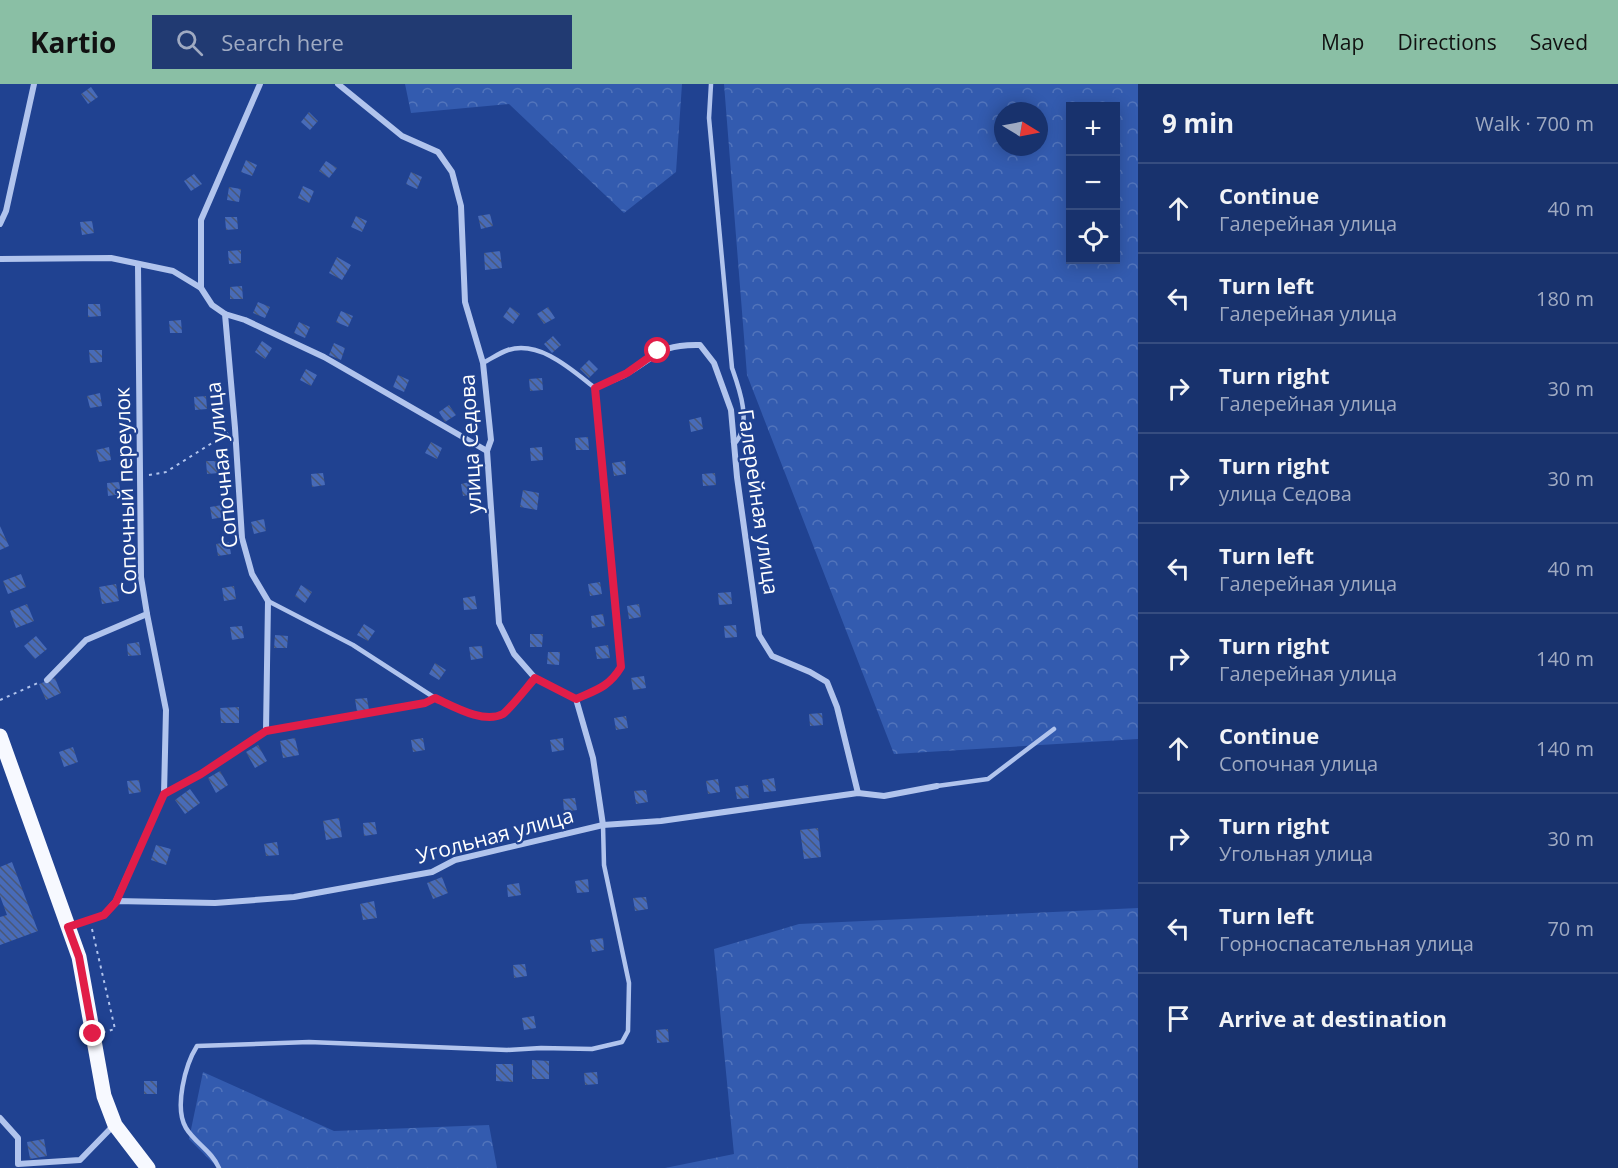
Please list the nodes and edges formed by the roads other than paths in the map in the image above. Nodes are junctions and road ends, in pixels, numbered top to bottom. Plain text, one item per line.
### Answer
1 (34, 84) edge
2 (260, 84) edge
3 (338, 84) edge
4 (711, 84) edge
5 (0, 224) edge
6 (0, 259) edge
7 (138, 265) junction
8 (201, 288) junction
9 (225, 314) junction
10 (483, 363) junction
11 (595, 388) junction
12 (734, 442) junction
13 (487, 451) junction
14 (268, 601) junction
15 (147, 614) junction
16 (535, 678) junction
17 (47, 680) road end
18 (435, 698) junction
19 (576, 699) junction
20 (1054, 729) dead end
21 (266, 731) junction
22 (0, 736) edge
23 (937, 786) joint
24 (858, 793) junction
25 (164, 794) junction
26 (603, 825) junction
27 (116, 902) junction
28 (68, 927) junction
29 (0, 1118) edge
30 (115, 1125) junction
31 (148, 1168) edge
32 (219, 1168) edge

1 - 5 street
2 - 8 street
3 - 10 street, улица Седова
4 - 12 lane
6 - 7 street
7 - 8 street
7 - 15 street, Сопочный переулок
8 - 9 street
9 - 13 street
9 - 14 street, Сопочная улица
10 - 11 lane
10 - 13 street, улица Седова
11 - 12 street, Галерейная улица
11 - 19 street
12 - 24 street, Галерейная улица
13 - 16 street, улица Седова
14 - 18 lane
14 - 21 street
15 - 17 street, Сопочный переулок
15 - 25 street
16 - 18 street
16 - 19 street, улица Седова
18 - 21 street
19 - 26 street
20 - 23 lane
21 - 25 street
22 - 28 main road
23 - 24 street, Угольная улица
24 - 26 street, Угольная улица
25 - 27 street
26 - 27 street, Угольная улица
26 - 32 lane
27 - 28 street
28 - 30 main road
29 - 30 street
30 - 31 main road

